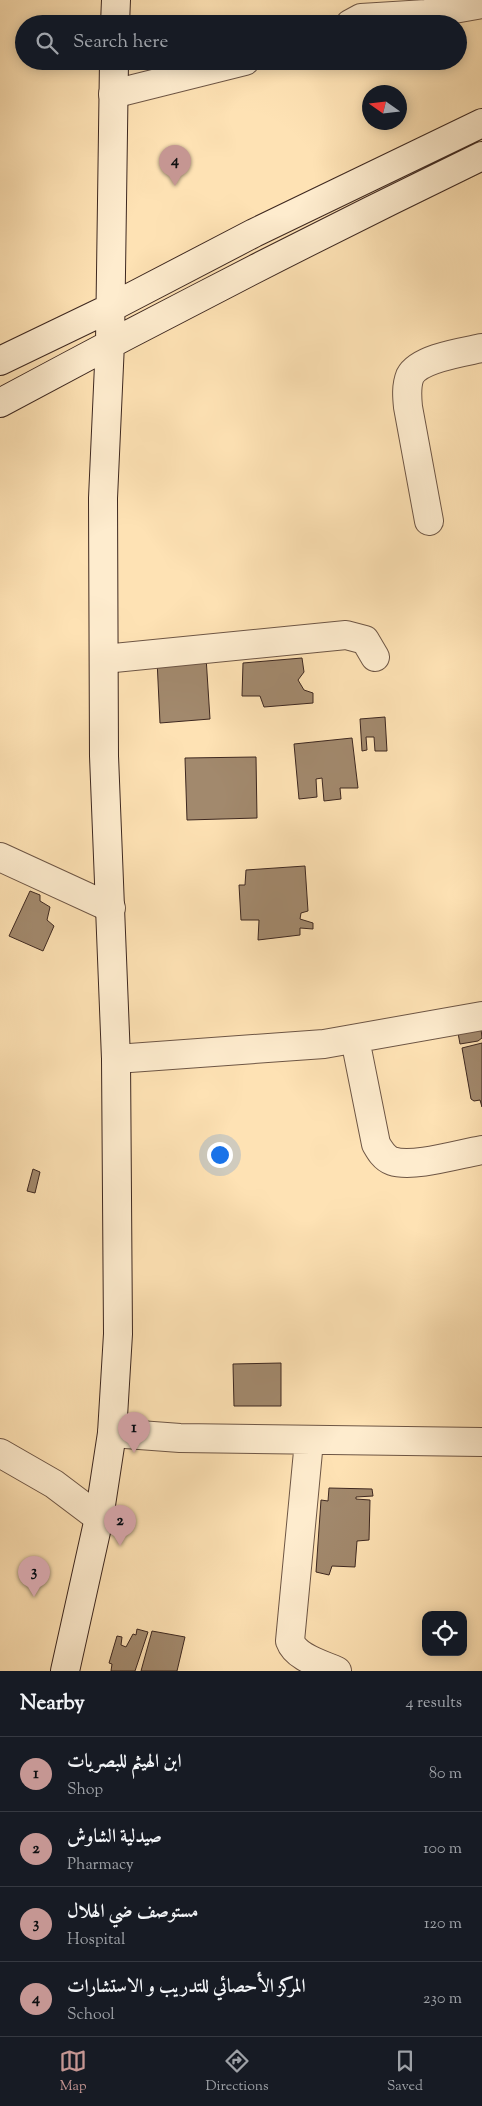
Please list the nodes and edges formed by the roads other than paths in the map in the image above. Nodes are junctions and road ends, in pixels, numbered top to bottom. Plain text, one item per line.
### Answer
1 (116, 0) edge
2 (482, 4) edge
3 (115, 15) edge
4 (419, 15) edge
5 (114, 70) edge
6 (209, 70) edge
7 (113, 94) junction
8 (482, 123) edge
9 (482, 156) edge
10 (110, 308) junction
11 (110, 343) junction
12 (482, 348) edge
13 (0, 361) edge
14 (0, 403) edge
15 (429, 521) dead end
16 (375, 657) dead end
17 (104, 659) junction
18 (0, 857) edge
19 (111, 908) junction
20 (482, 1016) edge
21 (355, 1039) junction
22 (116, 1059) junction
23 (482, 1150) edge
24 (112, 1432) junction
25 (309, 1441) junction
26 (482, 1442) edge
27 (0, 1453) edge
28 (99, 1518) junction
29 (65, 1671) edge
30 (337, 1671) edge

1 - 3 street
2 - 4 street
5 - 7 street
6 - 7 street
7 - 10 street
8 - 10 street
9 - 11 street
10 - 11 street
10 - 13 street
11 - 14 street
11 - 17 street
12 - 15 street
16 - 17 street
17 - 19 street
18 - 19 street
19 - 22 street
20 - 21 street
21 - 22 street
21 - 23 street
22 - 24 street
24 - 25 street
24 - 28 street
25 - 26 street
25 - 30 street
27 - 28 street
28 - 29 street

